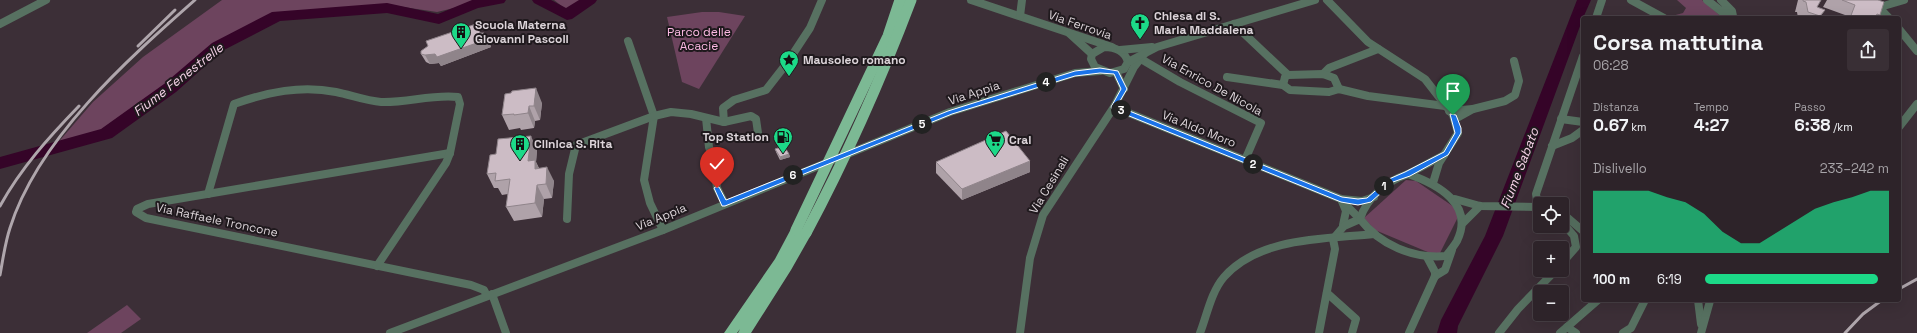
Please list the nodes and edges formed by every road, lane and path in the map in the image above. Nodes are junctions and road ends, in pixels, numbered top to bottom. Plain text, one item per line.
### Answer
1 (46, 0) edge
2 (822, 0) edge
3 (900, 0) edge
4 (911, 0) edge
5 (970, 0) edge
6 (1022, 0) edge
7 (1315, 0) edge
8 (1327, 0) edge
9 (1602, 0) edge
10 (1631, 0) edge
11 (1707, 0) edge
12 (1721, 0) edge
13 (1872, 0) edge
14 (1904, 0) edge
15 (1880, 7) junction
16 (1020, 16) junction
17 (1597, 16) edge
18 (1660, 16) edge
19 (1730, 16) edge
20 (1733, 16) edge
21 (1888, 16) edge
22 (0, 24) edge
23 (1234, 24) junction
24 (1067, 31) junction
25 (1903, 39) edge
26 (628, 41) dead end
27 (1157, 47) junction
28 (1117, 49) junction
29 (1378, 49) junction
30 (1917, 51) edge
31 (1143, 56) junction
32 (1091, 57) junction
33 (1514, 61) dead end
34 (1128, 62) junction
35 (1581, 64) edge
36 (1134, 67) junction
37 (1100, 70) junction
38 (1116, 72) junction
39 (1075, 73) junction
40 (1323, 74) junction
41 (1288, 75) junction
42 (1227, 77) dead end
43 (1283, 86) junction
44 (1124, 89) junction
45 (1339, 89) junction
46 (1917, 104) edge
47 (1114, 107) junction
48 (1447, 108) junction
49 (1473, 109) junction
50 (654, 116) junction
51 (706, 118) junction
52 (1454, 119) junction
53 (1561, 119) junction
54 (724, 122) junction
55 (1581, 122) edge
56 (1901, 124) edge
57 (1581, 131) edge
58 (758, 133) dead end
59 (1552, 146) junction
60 (450, 153) junction
61 (1446, 153) junction
62 (1245, 160) junction
63 (1408, 174) junction
64 (1433, 183) junction
65 (208, 194) junction
66 (1374, 197) junction
67 (1537, 197) edge
68 (1341, 200) junction
69 (1455, 200) junction
70 (725, 204) junction
71 (1480, 206) junction
72 (1533, 207) edge
73 (1569, 218) edge
74 (567, 219) dead end
75 (1360, 219) junction
76 (1463, 222) junction
77 (1343, 225) junction
78 (1569, 229) edge
79 (1581, 229) edge
80 (663, 230) junction
81 (801, 232) junction
82 (1374, 234) junction
83 (1333, 239) junction
84 (1452, 250) junction
85 (1569, 255) edge
86 (1427, 257) junction
87 (377, 266) junction
88 (1435, 276) junction
89 (1549, 277) edge
90 (1326, 293) junction
91 (490, 295) junction
92 (1596, 302) edge
93 (1644, 302) edge
94 (1698, 302) edge
95 (1708, 302) edge
96 (1564, 330) edge
97 (1701, 330) edge
98 (390, 333) edge
99 (506, 333) edge
100 (730, 333) edge
101 (744, 333) edge
102 (1020, 333) edge
103 (1200, 333) edge
104 (1319, 333) edge
105 (1352, 333) edge
106 (1409, 333) edge
107 (1499, 333) edge
108 (1576, 333) edge
109 (1623, 333) edge

1 - 22 street
2 - 54 street
3 - 81 highway, bridge
4 - 81 highway, bridge
5 - 16 street, Via Ferrovia
6 - 16 street
7 - 23 street
8 - 29 street
9 - 17 street
10 - 18 street
11 - 19 street
12 - 20 street
13 - 15 street
14 - 15 street
15 - 21 street
16 - 24 street, Via Ferrovia
23 - 27 street
23 - 41 street
24 - 28 street, Via Ferrovia
24 - 32 street
25 - 30 street
26 - 50 street
27 - 28 street
27 - 31 street
28 - 32 street
28 - 34 street
29 - 40 street
29 - 48 street
31 - 34 street
31 - 36 street, Via Cesinali
31 - 62 street, Via Enrico De Nicola
32 - 37 street
32 - 39 street, Via Appia
33 - 49 street
34 - 36 street
34 - 38 street
35 - 53 street
36 - 44 street, Via Cesinali
37 - 38 street
37 - 39 street, Via Appia
38 - 44 street
39 - 70 street, Via Appia
40 - 41 street
40 - 45 street
41 - 43 street
42 - 43 street
43 - 45 street
44 - 47 street, Via Cesinali
45 - 48 street
46 - 56 street
47 - 62 street, Via Aldo Moro
47 - 102 street, Via Cesinali
48 - 49 street
48 - 52 street
49 - 52 street
50 - 51 street
50 - 74 street
50 - 80 street
51 - 54 street
51 - 70 street
52 - 61 street
53 - 55 street
53 - 59 street
54 - 58 street
57 - 59 street
59 - 67 street
60 - 65 street, Via Raffaele Troncone
60 - 65 street
60 - 87 street
61 - 63 street
61 - 64 street
62 - 68 street, Via Aldo Moro
63 - 64 street
63 - 66 street
64 - 69 street
65 - 87 street, Via Raffaele Troncone
66 - 68 street
66 - 75 street
68 - 75 street
68 - 77 street
69 - 71 street
69 - 76 street
70 - 80 street, Via Appia
71 - 72 street
71 - 76 street
73 - 79 street
75 - 77 street
75 - 82 street
76 - 84 street
77 - 83 street
78 - 85 street
80 - 91 street, Via Appia
81 - 100 highway
81 - 101 highway
82 - 83 street
82 - 86 street
83 - 90 street
83 - 103 street
84 - 86 street
84 - 88 street
86 - 88 street
87 - 91 street, Via Raffaele Troncone
88 - 106 street
89 - 107 street
90 - 104 street
90 - 105 street
91 - 98 street, Via Appia
91 - 99 street
92 - 96 street
93 - 109 street
94 - 97 street
95 - 97 street
96 - 108 street

